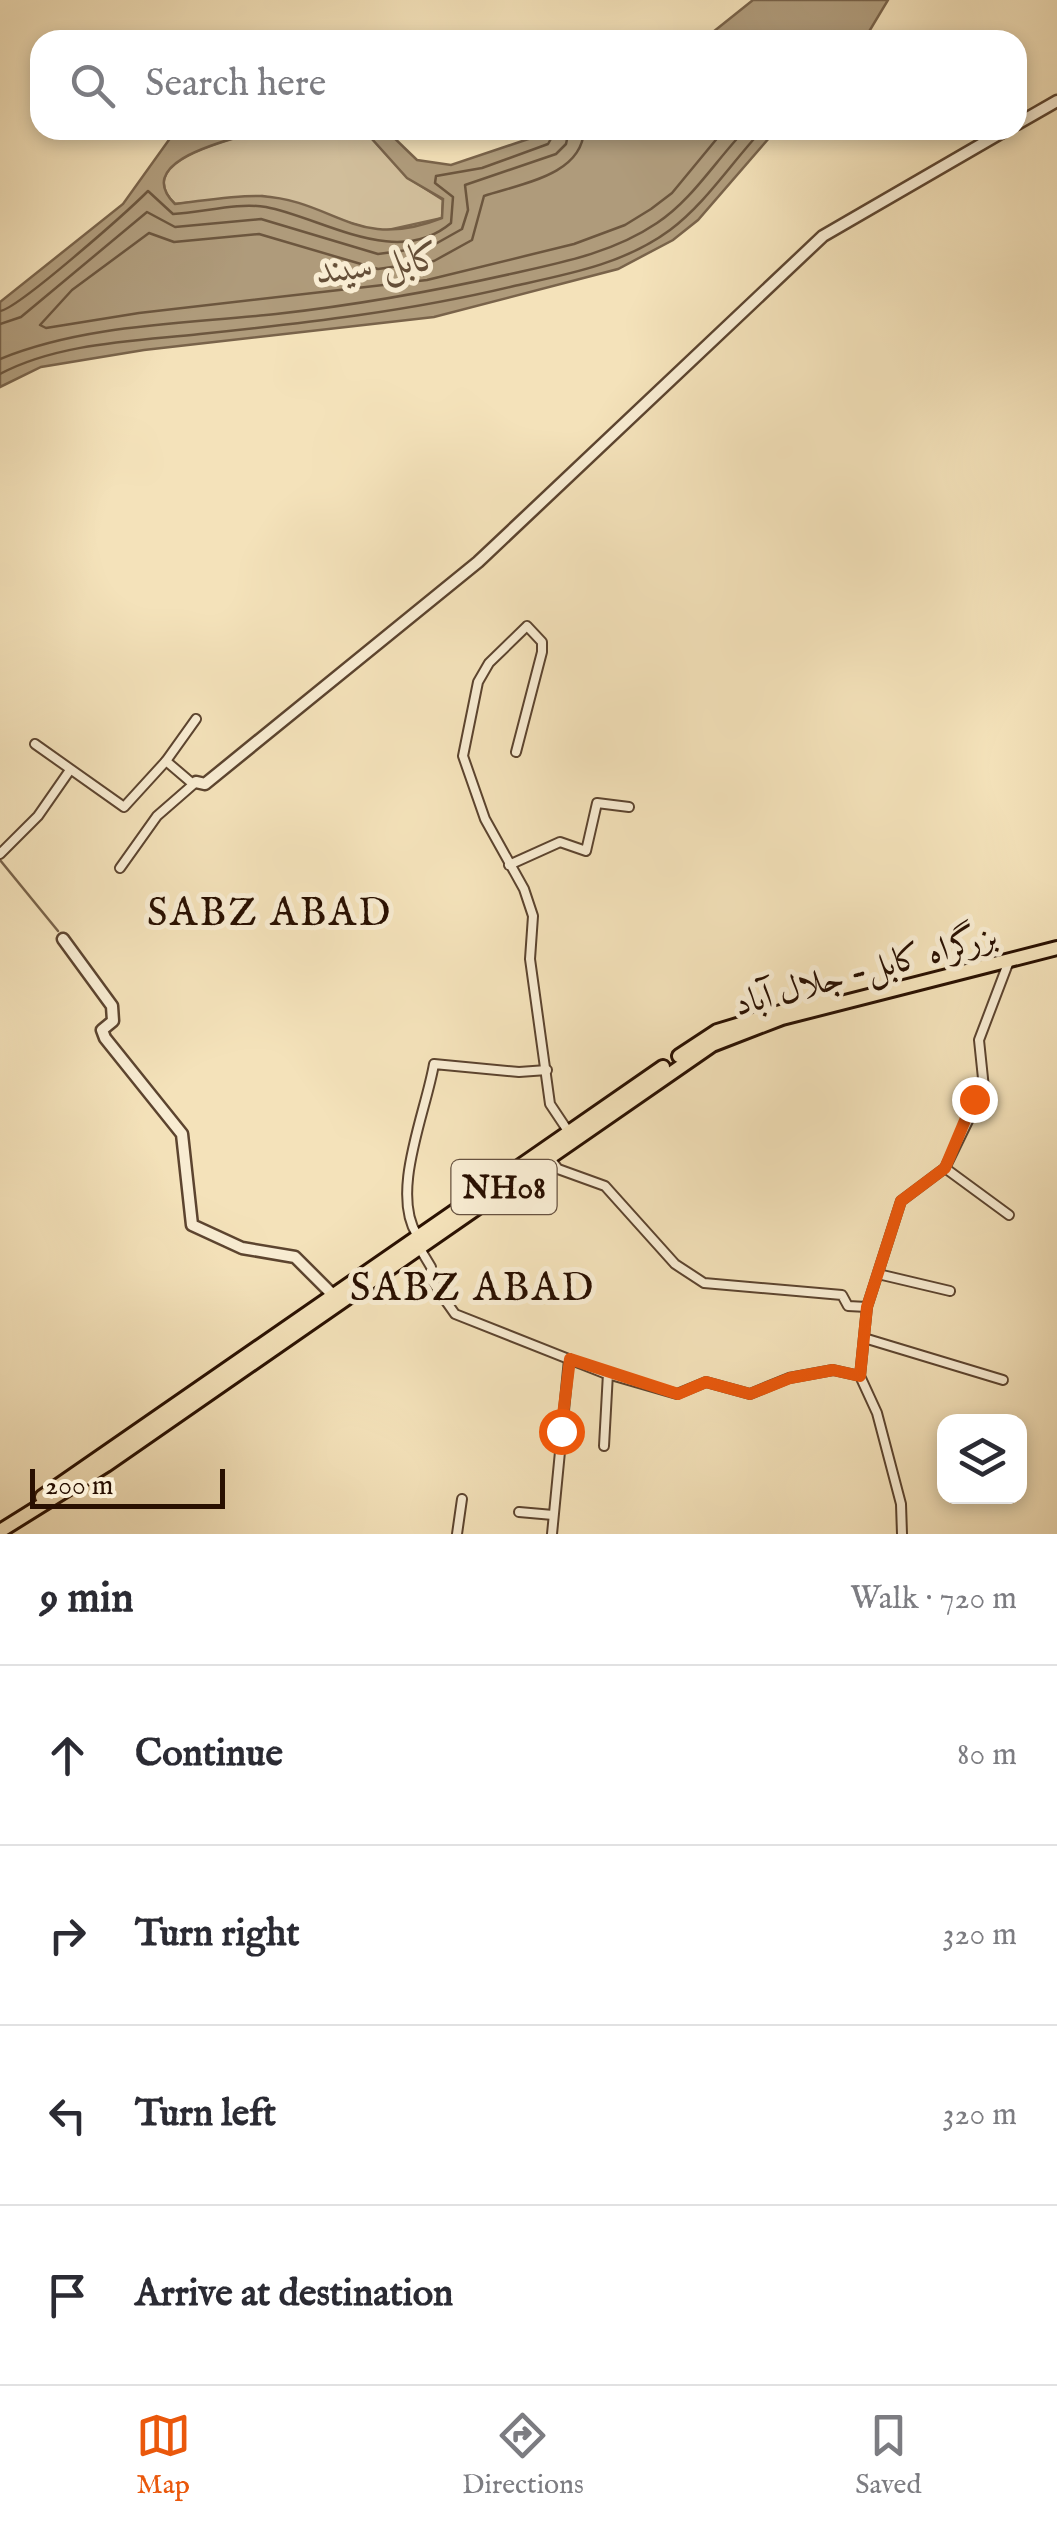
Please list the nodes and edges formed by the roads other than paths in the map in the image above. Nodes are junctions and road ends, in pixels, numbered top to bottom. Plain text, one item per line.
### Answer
1 (1057, 101) edge
2 (1027, 118) edge
3 (989, 140) edge
4 (196, 718) dead end
5 (35, 744) dead end
6 (516, 752) dead end
7 (166, 761) junction
8 (70, 770) junction
9 (195, 783) junction
10 (629, 807) dead end
11 (0, 854) edge
12 (509, 865) junction
13 (120, 868) dead end
14 (63, 939) dead end
15 (1057, 945) edge
16 (1009, 960) junction
17 (547, 1070) junction
18 (568, 1131) junction
19 (546, 1152) junction
20 (945, 1168) junction
21 (1009, 1215) dead end
22 (418, 1241) junction
23 (878, 1274) junction
24 (950, 1292) dead end
25 (332, 1294) junction
26 (867, 1307) junction
27 (864, 1338) junction
28 (570, 1359) junction
29 (608, 1374) junction
30 (860, 1376) junction
31 (1003, 1380) dead end
32 (604, 1446) dead end
33 (462, 1499) dead end
34 (519, 1512) dead end
35 (553, 1515) junction
36 (0, 1522) edge
37 (0, 1531) edge
38 (457, 1534) edge
39 (552, 1534) edge
40 (902, 1534) edge

1 - 2 street
3 - 9 street
4 - 7 street
5 - 8 street
6 - 12 street
7 - 8 street
7 - 9 street
8 - 11 street
9 - 13 street
10 - 12 street
12 - 17 street
14 - 25 street
15 - 16 highway, بزرگراه کابل- جلال آباد / NH08
15 - 18 highway, بزرگراه کابل- جلال آباد / NH08
16 - 19 highway, بزرگراه کابل- جلال آباد / NH08
16 - 20 street
17 - 18 street
17 - 22 street
18 - 19 highway, بزرگراه کابل- جلال آباد / NH08
19 - 22 highway, بزرگراه کابل- جلال آباد / NH08
19 - 26 street
20 - 21 street
20 - 23 street
22 - 25 highway, بزرگراه کابل- جلال آباد / NH08
22 - 28 street
22 - 37 highway, بزرگراه کابل- جلال آباد / NH08
23 - 24 street
23 - 26 street
25 - 36 highway, بزرگراه کابل- جلال آباد / NH08
26 - 27 street
27 - 30 street
27 - 31 street
28 - 29 street
28 - 35 street
29 - 30 street
29 - 32 street
30 - 40 street
33 - 38 street
34 - 35 street
35 - 39 street

